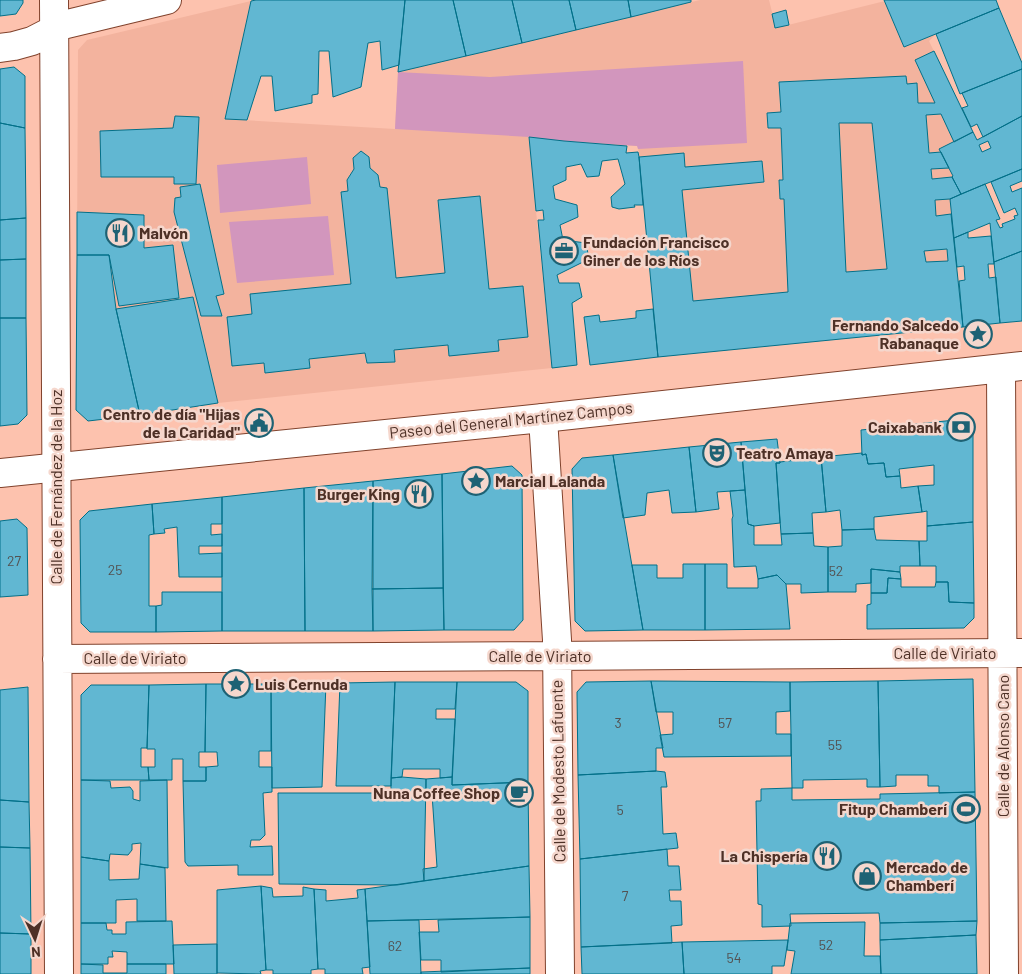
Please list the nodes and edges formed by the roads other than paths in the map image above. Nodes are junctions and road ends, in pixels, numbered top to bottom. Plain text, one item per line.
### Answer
1 (54, 0) edge
2 (167, 0) edge
3 (54, 30) junction
4 (0, 48) edge
5 (1011, 367) edge
6 (543, 418) junction
7 (56, 467) junction
8 (0, 473) edge
9 (1012, 653) edge
10 (557, 656) junction
11 (57, 659) junction
12 (1013, 811) edge
13 (59, 974) edge
14 (560, 974) edge
15 (1004, 974) edge

1 - 3 street, Calle de Fernández de la Hoz
2 - 3 street
3 - 4 street
3 - 7 street, Calle de Fernández de la Hoz
5 - 6 street, Paseo del General Martínez Campos
5 - 9 street, Calle de Alonso Cano
6 - 7 street, Paseo del General Martínez Campos
6 - 10 street, Calle de Modesto Lafuente
7 - 8 street, Paseo del General Martínez Campos
7 - 11 street, Calle de Fernández de la Hoz
9 - 10 street, Calle de Viriato
9 - 12 street, Calle de Alonso Cano
10 - 11 street, Calle de Viriato
10 - 14 street, Calle de Modesto Lafuente
11 - 13 street, Calle de Fernández de la Hoz
12 - 15 street, Calle de Alonso Cano

